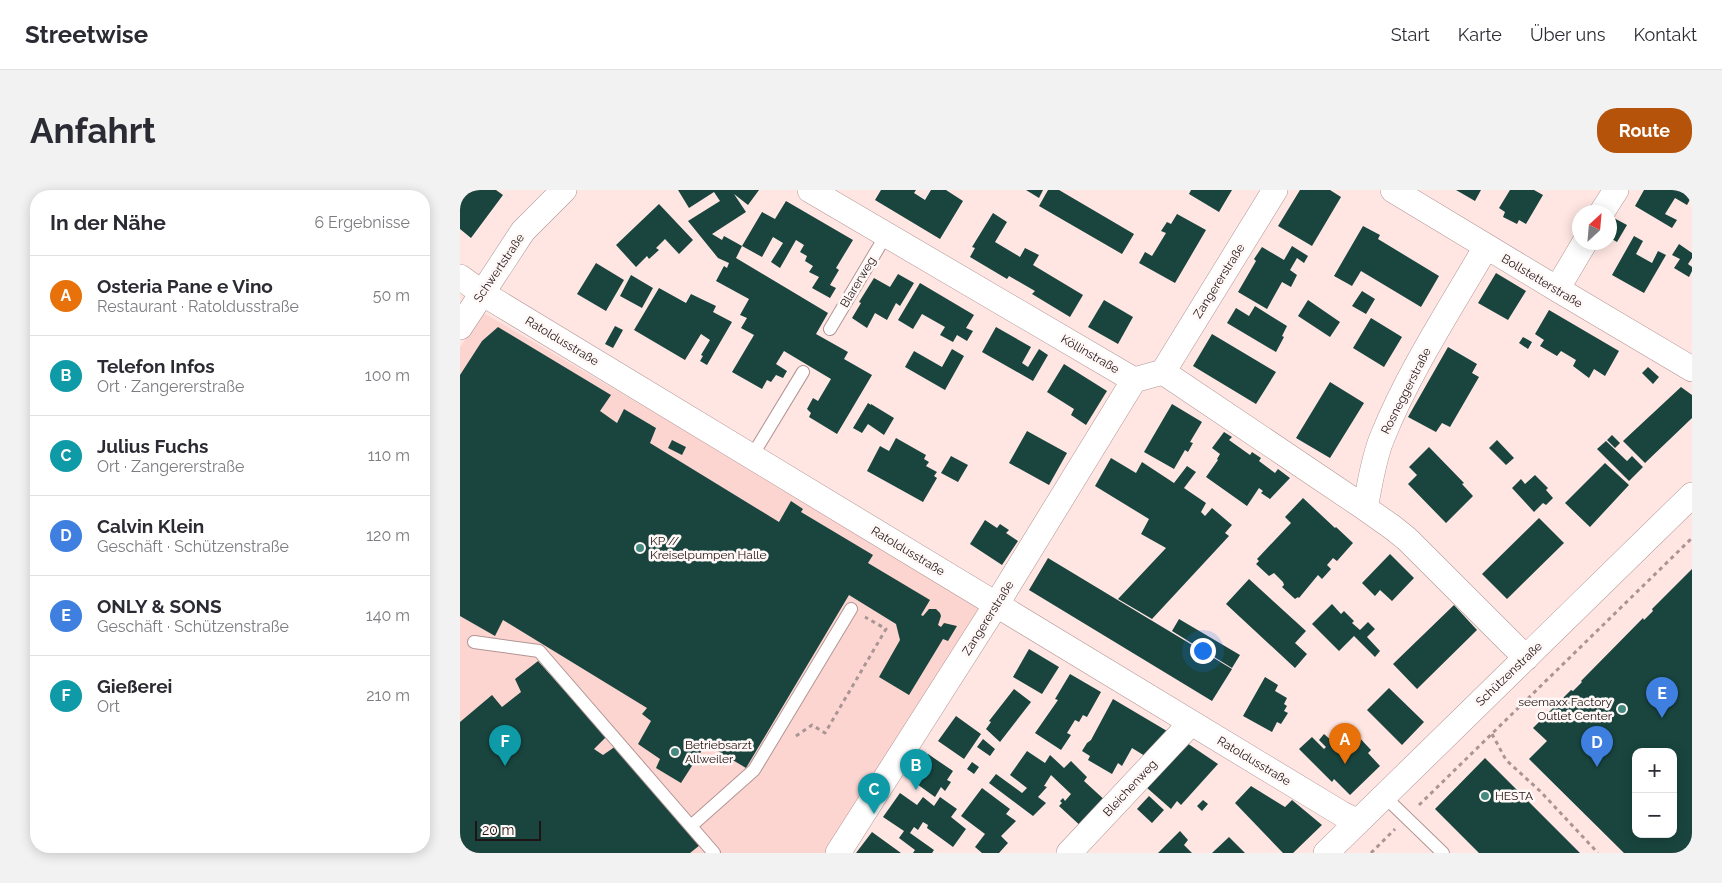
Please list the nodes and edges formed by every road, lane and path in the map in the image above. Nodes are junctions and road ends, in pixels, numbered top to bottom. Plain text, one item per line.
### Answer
1 (564, 190) edge
2 (810, 190) edge
3 (1276, 190) edge
4 (1393, 190) edge
5 (1616, 190) edge
6 (1606, 205) edge
7 (886, 235) junction
8 (1486, 247) junction
9 (1579, 250) edge
10 (460, 277) edge
11 (1556, 289) junction
12 (482, 293) junction
13 (460, 327) edge
14 (830, 329) dead end
15 (1692, 369) edge
16 (803, 372) dead end
17 (1163, 372) junction
18 (1134, 380) junction
19 (752, 456) junction
20 (1692, 495) edge
21 (1365, 508) junction
22 (1692, 538) edge
23 (996, 605) junction
24 (851, 609) joint
25 (474, 642) dead end
26 (1526, 658) junction
27 (1191, 723) junction
28 (1492, 734) junction
29 (789, 741) dead end
30 (1384, 796) junction
31 (1407, 818) junction
32 (1358, 822) junction
33 (691, 826) junction
34 (709, 851) edge
35 (838, 853) edge
36 (1069, 853) edge
37 (1326, 853) edge
38 (1370, 853) edge
39 (1443, 853) edge
40 (1598, 853) edge

1 - 12 street, Schwertstraße
2 - 7 street, Köllinstraße
3 - 17 street, Zangererstraße
4 - 8 street, Bollstetterstraße
5 - 6 street
7 - 14 lane, Blarerweg
7 - 18 street, Köllinstraße
8 - 11 street, Bollstetterstraße
8 - 21 street, Rosneggerstraße
9 - 11 street
10 - 12 street, Ratoldusstraße
11 - 15 street, Bollstetterstraße
12 - 13 street, Schwertstraße
12 - 19 street, Ratoldusstraße
16 - 19 lane
17 - 18 street, Köllinstraße
17 - 21 street
18 - 23 street, Zangererstraße
19 - 23 street, Ratoldusstraße
20 - 26 street, Schützenstraße
21 - 26 street
22 - 28 path
23 - 27 street, Ratoldusstraße
23 - 35 street, Zangererstraße
24 - 29 path
24 - 33 lane
25 - 33 lane
26 - 30 street, Schützenstraße
27 - 32 street, Ratoldusstraße
27 - 36 street, Bleichenweg
28 - 31 path
28 - 40 path
30 - 31 lane
30 - 32 street, Schützenstraße
31 - 38 path
31 - 39 lane
32 - 37 street, Schützenstraße
33 - 34 lane

